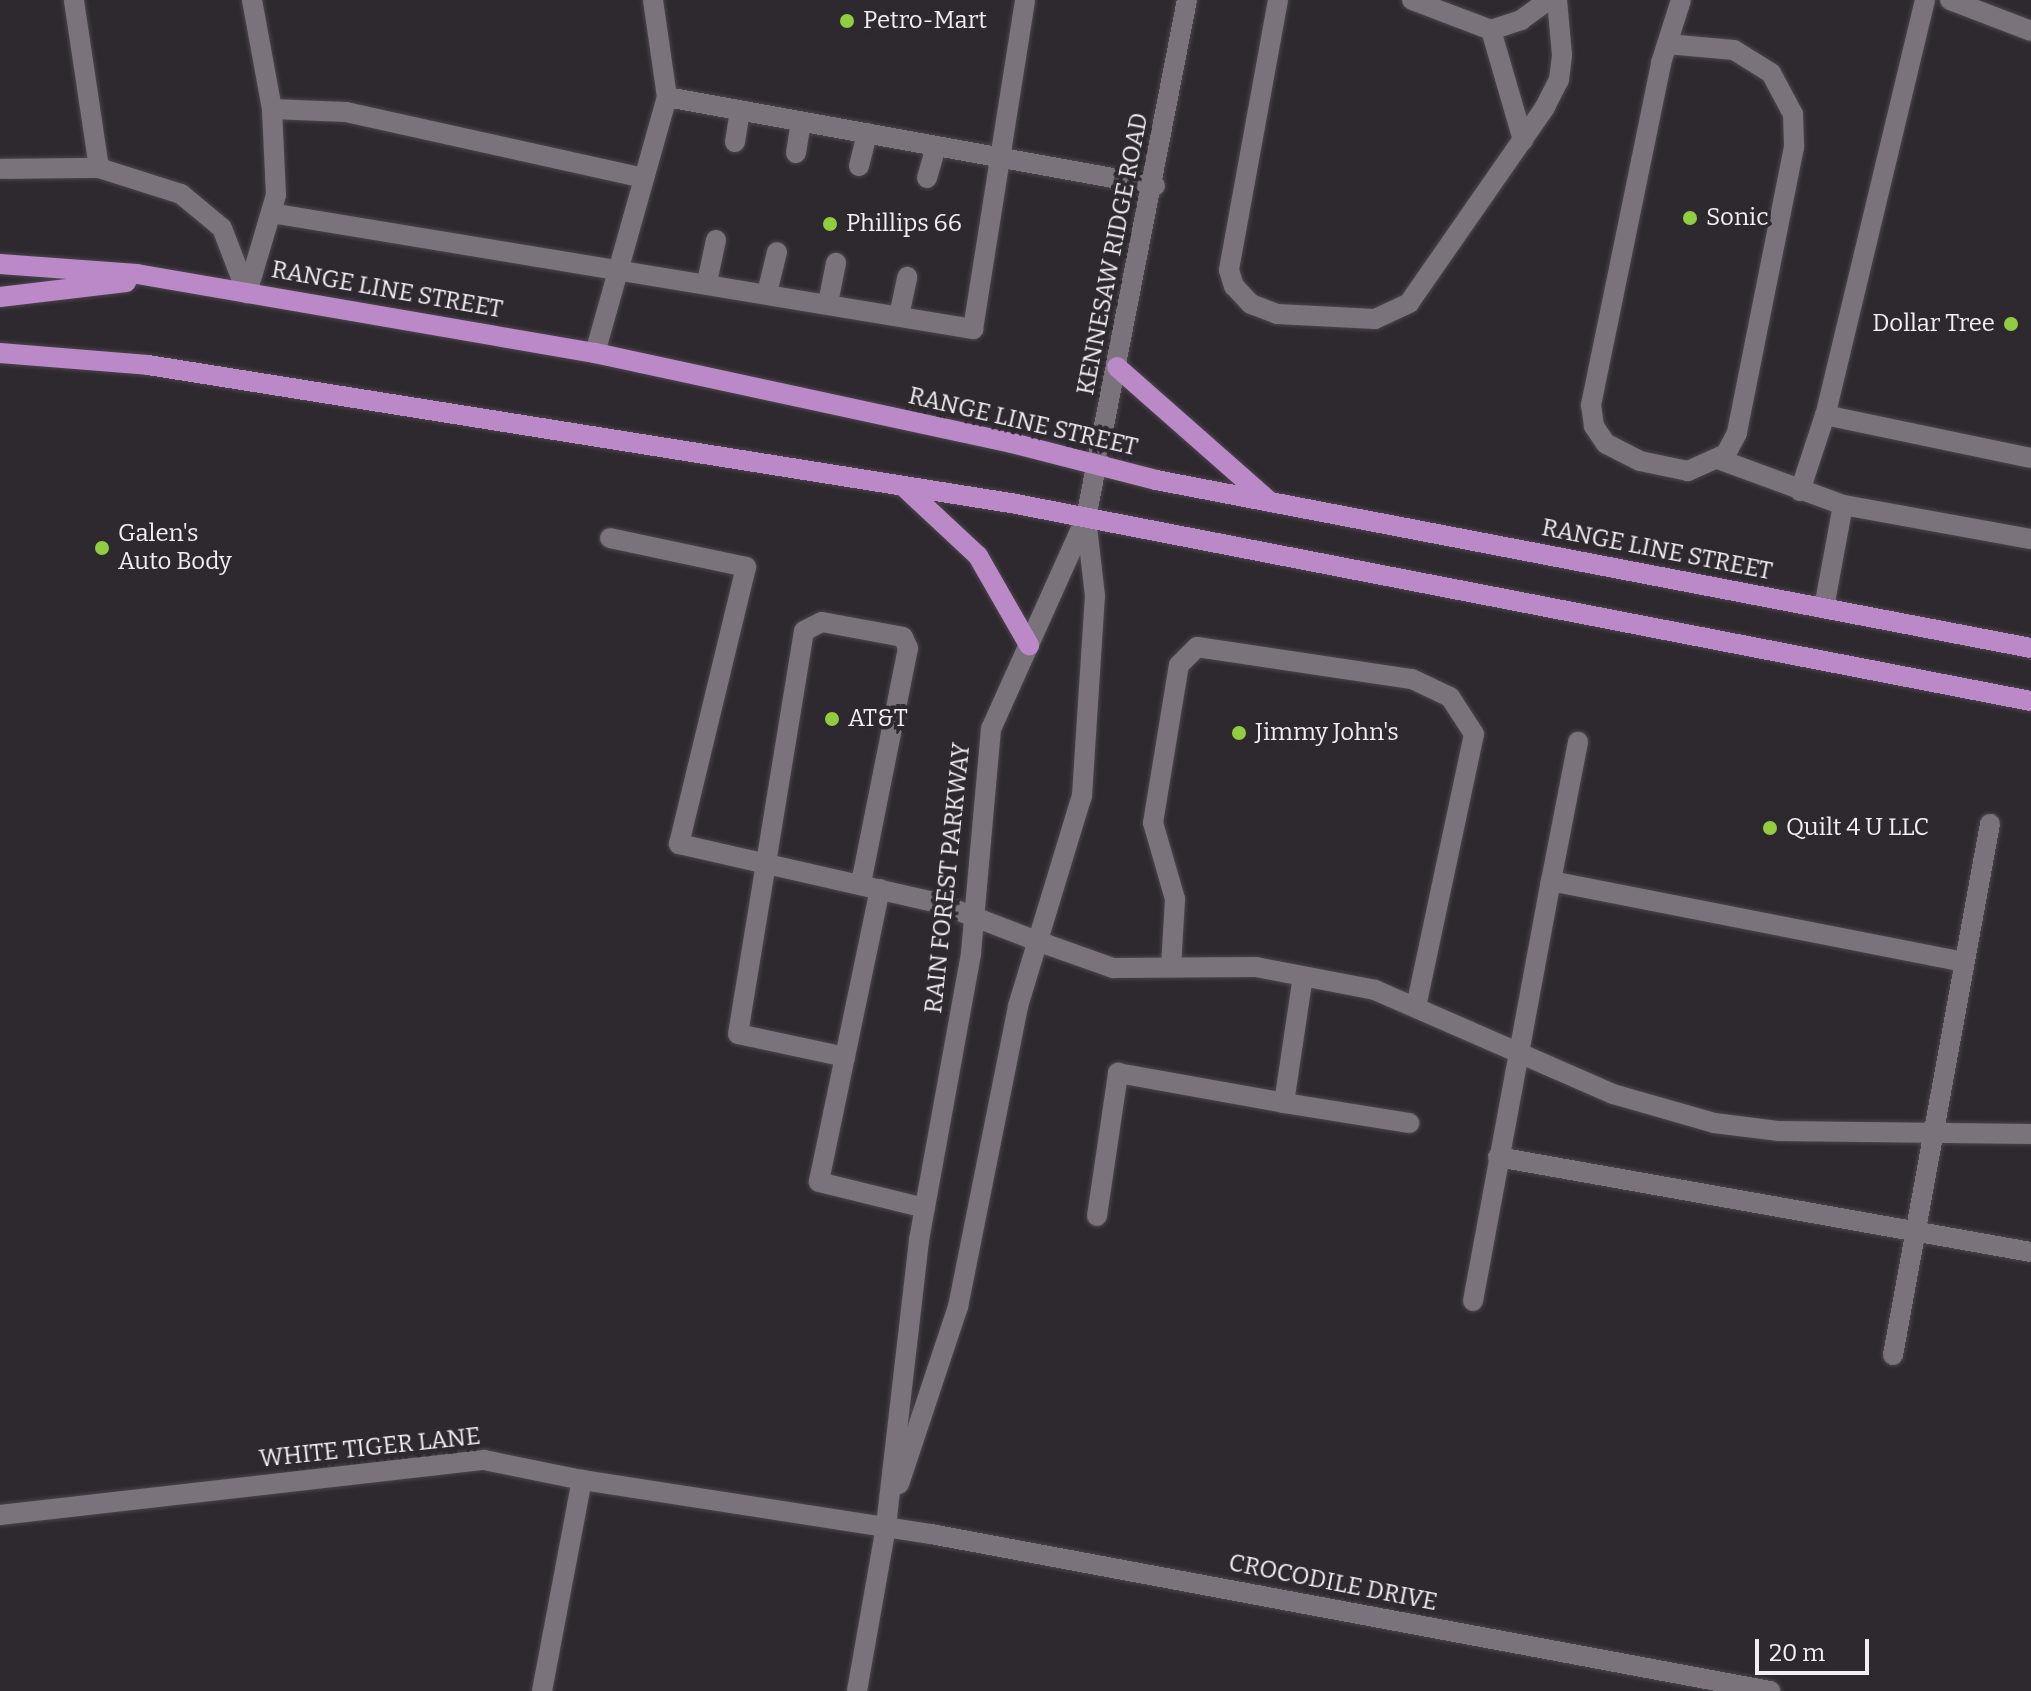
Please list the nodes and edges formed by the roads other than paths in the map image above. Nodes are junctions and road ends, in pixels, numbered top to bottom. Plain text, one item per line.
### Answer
1 (74, 0) edge
2 (252, 0) edge
3 (653, 0) edge
4 (1025, 0) edge
5 (1187, 0) edge
6 (1278, 0) edge
7 (1412, 0) edge
8 (1549, 0) edge
9 (1557, 0) edge
10 (1681, 0) edge
11 (1925, 0) edge
12 (1950, 0) edge
13 (1491, 30) junction
14 (2031, 31) edge
15 (1667, 44) junction
16 (667, 97) junction
17 (272, 109) junction
18 (740, 110) junction
19 (801, 121) junction
20 (867, 133) junction
21 (1523, 140) junction
22 (735, 142) dead end
23 (936, 146) junction
24 (796, 153) dead end
25 (1000, 157) junction
26 (859, 166) dead end
27 (99, 168) junction
28 (0, 169) edge
29 (644, 178) junction
30 (927, 178) dead end
31 (1155, 186) junction
32 (271, 213) junction
33 (716, 240) dead end
34 (777, 252) dead end
35 (836, 263) dead end
36 (0, 264) edge
37 (619, 267) junction
38 (907, 277) dead end
39 (161, 278) junction
40 (707, 282) junction
41 (247, 293) junction
42 (767, 293) junction
43 (0, 297) edge
44 (828, 303) junction
45 (899, 316) junction
46 (0, 353) edge
47 (595, 353) junction
48 (1117, 367) junction
49 (1825, 415) junction
50 (2031, 458) edge
51 (1718, 459) junction
52 (1097, 464) junction
53 (903, 486) junction
54 (1800, 491) junction
55 (1270, 502) junction
56 (1843, 505) junction
57 (1086, 518) junction
58 (610, 538) dead end
59 (2031, 539) edge
60 (1824, 608) junction
61 (1029, 645) junction
62 (2031, 648) edge
63 (2031, 701) edge
64 (1578, 742) dead end
65 (1990, 824) dead end
66 (766, 863) junction
67 (1551, 881) junction
68 (871, 886) junction
69 (973, 913) junction
70 (1037, 941) junction
71 (1963, 962) junction
72 (1171, 967) junction
73 (1303, 976) junction
74 (1416, 1007) junction
75 (1517, 1050) junction
76 (845, 1057) junction
77 (1284, 1103) junction
78 (1409, 1123) dead end
79 (1931, 1130) junction
80 (2031, 1134) edge
81 (1498, 1157) junction
82 (925, 1208) junction
83 (1097, 1216) dead end
84 (1915, 1231) junction
85 (2031, 1252) edge
86 (1473, 1301) dead end
87 (1893, 1355) dead end
88 (582, 1480) junction
89 (0, 1515) edge
90 (886, 1526) junction
91 (542, 1691) edge
92 (857, 1691) edge
93 (1770, 1691) edge

1 - 27 street
2 - 17 street
3 - 16 street
4 - 25 street
5 - 31 street, KENNESAW RIDGE ROAD
6 - 21 street
7 - 13 street
8 - 13 street
9 - 21 street
10 - 15 street
11 - 49 street
12 - 14 street
13 - 21 street
15 - 51 street
15 - 51 street
16 - 18 street
16 - 29 street
17 - 29 street
17 - 32 street
18 - 19 street
18 - 22 street
19 - 20 street
19 - 24 street
20 - 23 street
20 - 26 street
23 - 25 street
23 - 30 street
25 - 31 street
25 - 45 street
27 - 28 street
27 - 41 street
29 - 37 street
31 - 48 street, KENNESAW RIDGE ROAD
32 - 37 street
32 - 41 street
33 - 40 street
34 - 42 street
35 - 44 street
36 - 39 main road, RANGE LINE STREET
37 - 40 street
37 - 47 street
38 - 45 street
39 - 41 main road, RANGE LINE STREET
39 - 43 main road
40 - 42 street
41 - 47 main road, RANGE LINE STREET
42 - 44 street
44 - 45 street
46 - 53 main road
47 - 52 main road, RANGE LINE STREET
48 - 52 street, KENNESAW RIDGE ROAD
48 - 55 main road
49 - 50 street
49 - 54 street
51 - 54 street
52 - 55 main road, RANGE LINE STREET
52 - 57 street, KENNESAW RIDGE ROAD
53 - 57 main road
53 - 61 main road
54 - 56 street
55 - 60 main road, RANGE LINE STREET
56 - 59 street
56 - 60 street
57 - 61 street, RAIN FOREST PARKWAY
57 - 63 main road
57 - 70 street, RAIN FOREST PARKWAY
58 - 66 street
60 - 62 main road, RANGE LINE STREET
61 - 69 street, RAIN FOREST PARKWAY
64 - 67 street
65 - 71 street
66 - 68 street
66 - 68 street
66 - 76 street
67 - 71 street
67 - 75 street
68 - 69 street
68 - 76 street
69 - 70 street
69 - 82 street, RAIN FOREST PARKWAY
70 - 72 street
70 - 90 street, RAIN FOREST PARKWAY
71 - 79 street
72 - 73 street
72 - 74 street
73 - 74 street
73 - 77 street
74 - 75 street
75 - 79 street
75 - 81 street
76 - 82 street
77 - 78 street
77 - 83 street
79 - 80 street
79 - 84 street
81 - 84 street
81 - 86 street
82 - 90 street, RAIN FOREST PARKWAY
84 - 85 street
84 - 87 street
88 - 89 street, WHITE TIGER LANE
88 - 90 street, WHITE TIGER LANE
88 - 91 street
90 - 92 street, RAIN FOREST PARKWAY
90 - 93 street, CROCODILE DRIVE

